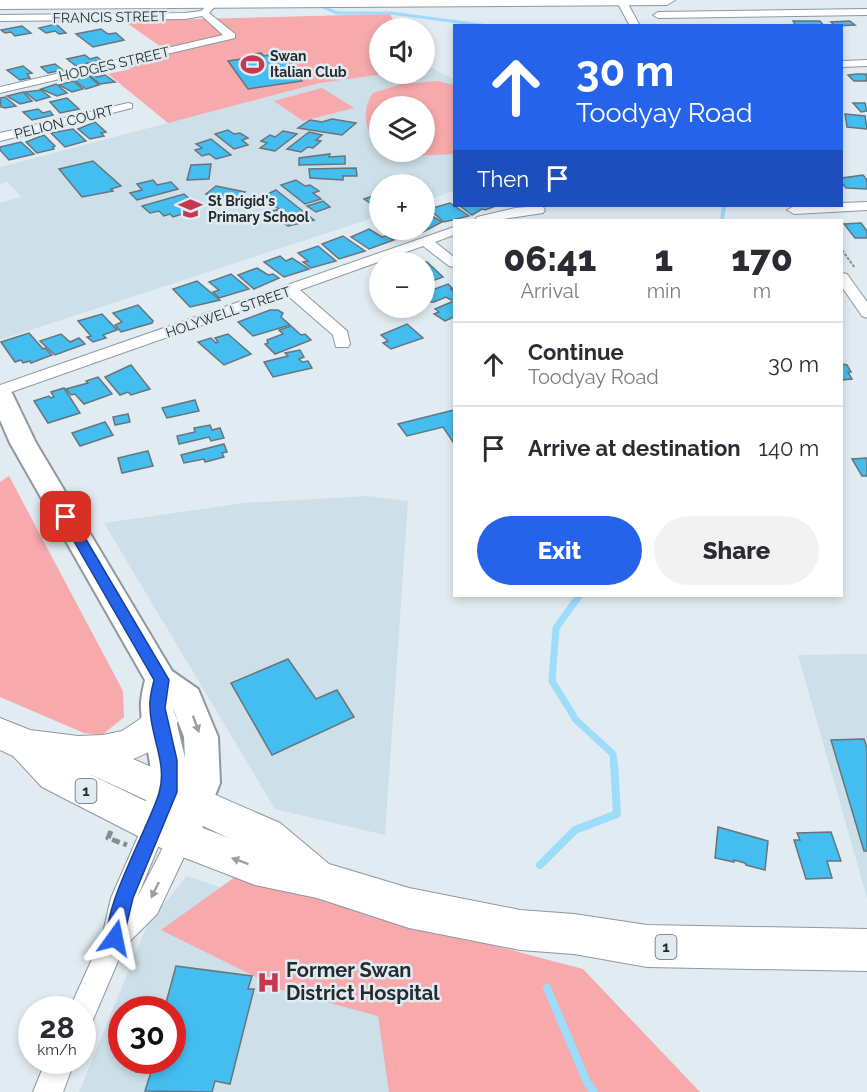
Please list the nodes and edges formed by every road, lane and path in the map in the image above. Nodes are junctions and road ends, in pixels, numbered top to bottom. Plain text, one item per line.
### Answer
1 (621, 0) edge
2 (667, 0) edge
3 (0, 4) edge
4 (208, 8) junction
5 (867, 12) edge
6 (657, 15) dead end
7 (0, 18) edge
8 (634, 24) edge
9 (867, 63) edge
10 (843, 64) edge
11 (0, 90) edge
12 (128, 106) dead end
13 (0, 137) edge
14 (867, 206) edge
15 (538, 210) dead end
16 (796, 212) edge
17 (486, 219) edge
18 (453, 231) edge
19 (425, 241) junction
20 (453, 262) edge
21 (843, 278) edge
22 (291, 290) junction
23 (867, 313) edge
24 (342, 344) dead end
25 (0, 392) edge
26 (161, 680) junction
27 (160, 721) junction
28 (13, 739) edge
29 (76, 751) junction
30 (175, 815) junction
31 (867, 950) edge
32 (89, 996) edge
33 (55, 1074) edge
34 (48, 1092) edge

1 - 2 main road
1 - 4 main road
1 - 8 street
3 - 4 main road
4 - 7 street, FRANCIS STREET
4 - 11 street, HODGES STREET
5 - 6 street
9 - 10 street
12 - 13 street, PELION COURT
14 - 16 street
15 - 17 street
18 - 19 street, HOLYWELL STREET
19 - 20 street
19 - 22 street, HOLYWELL STREET
21 - 23 street
22 - 24 street
22 - 25 street, HOLYWELL STREET
25 - 26 main road
26 - 27 main road
26 -> 30 main road
27 - 29 main road
27 - 30 main road
28 - 29 main road, 1
28 - 30 main road, 1
29 - 30 main road, 1
30 - 31 main road, 1
30 - 32 street
33 - 34 street

